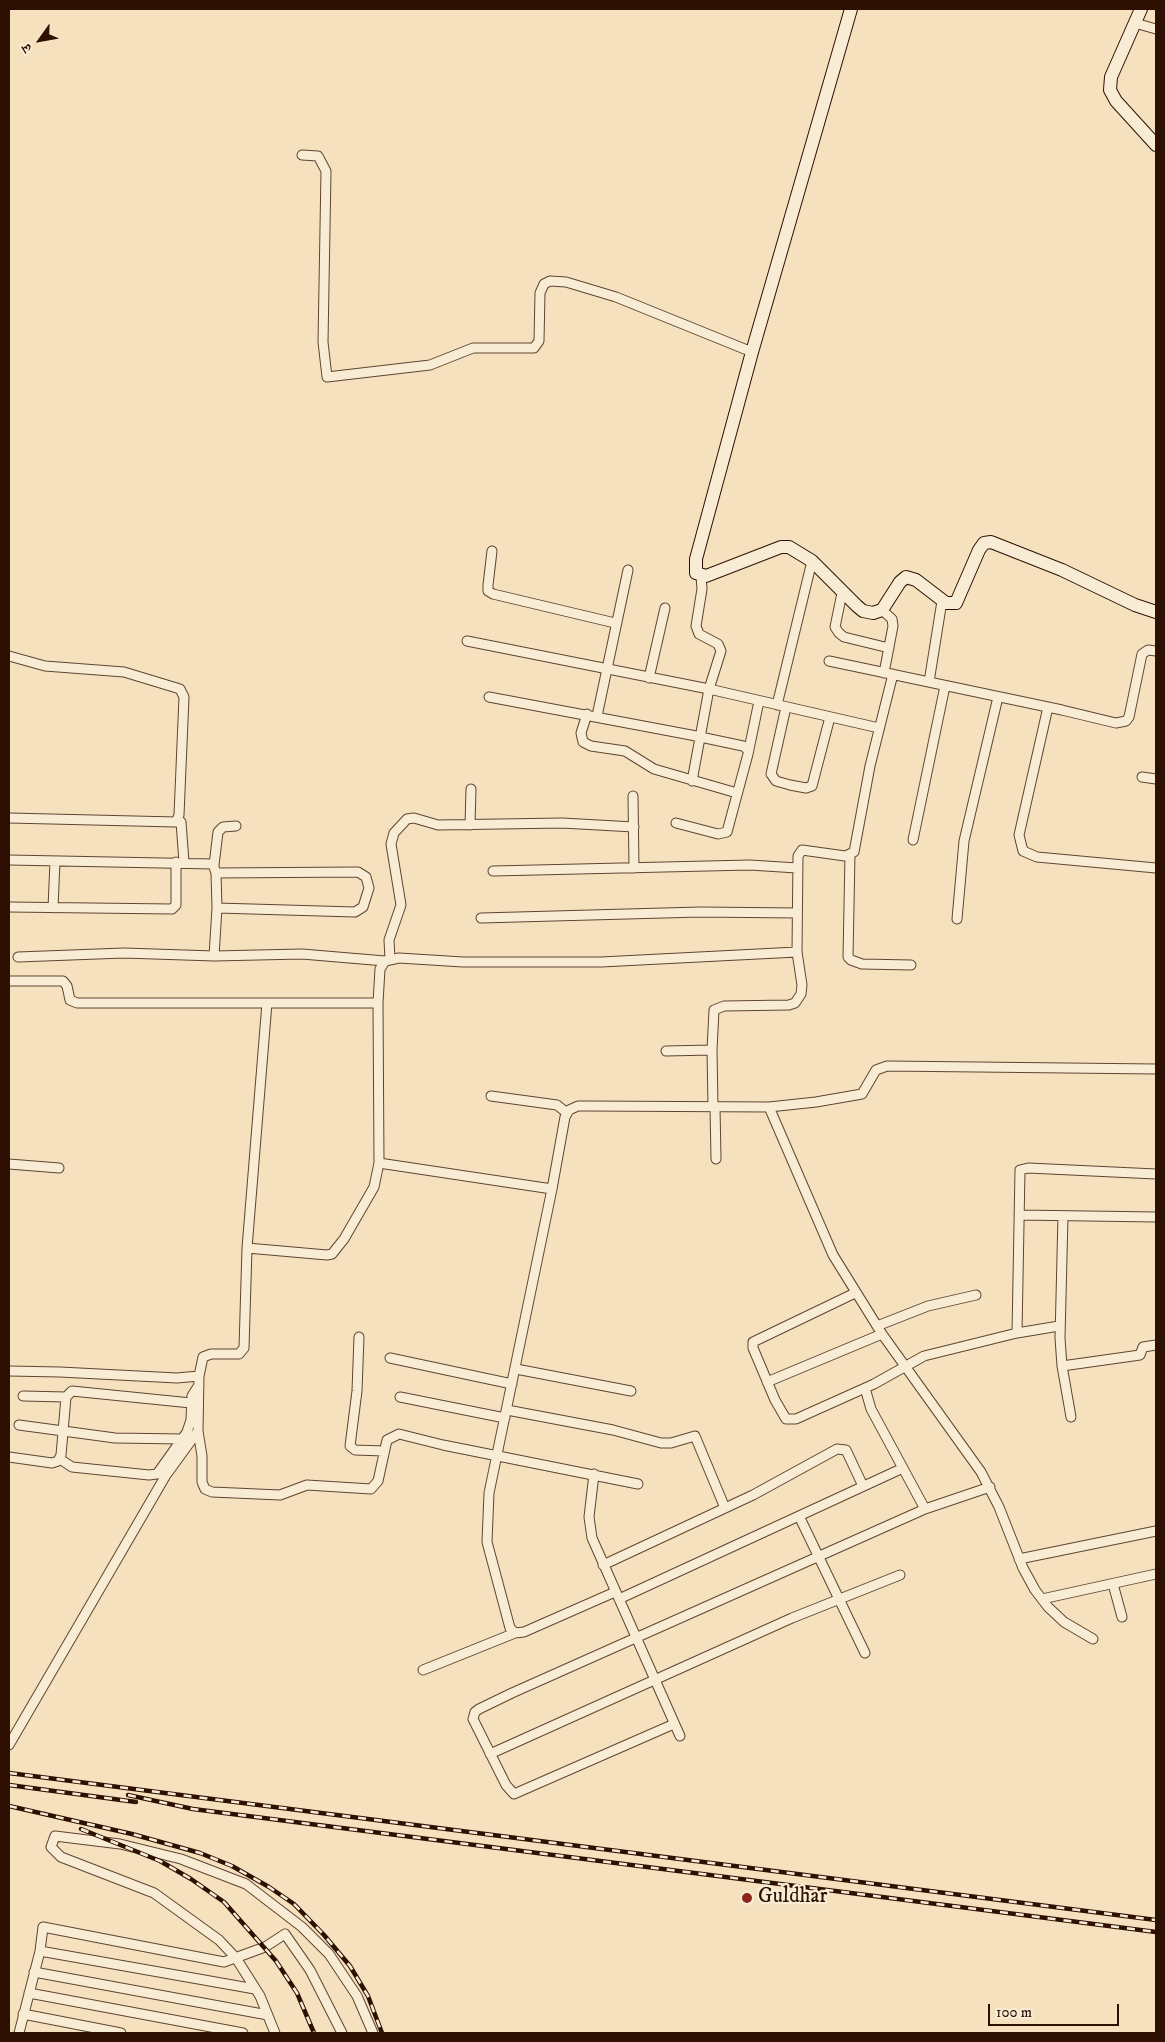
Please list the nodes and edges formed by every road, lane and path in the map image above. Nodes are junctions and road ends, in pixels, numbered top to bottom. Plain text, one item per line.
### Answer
1 (851, 9) edge
2 (1141, 9) edge
3 (1135, 23) junction
4 (1156, 29) edge
5 (1156, 145) edge
6 (302, 155) dead end
7 (752, 352) junction
8 (492, 551) dead end
9 (812, 561) junction
10 (628, 570) dead end
11 (701, 576) junction
12 (842, 593) junction
13 (942, 601) junction
14 (665, 608) dead end
15 (882, 610) junction
16 (1156, 612) edge
17 (615, 623) junction
18 (467, 641) dead end
19 (889, 648) junction
20 (1156, 651) edge
21 (9, 656) edge
22 (829, 661) dead end
23 (605, 670) junction
24 (889, 674) junction
25 (649, 678) junction
26 (929, 682) junction
27 (946, 686) junction
28 (709, 690) junction
29 (489, 697) dead end
30 (998, 697) junction
31 (759, 701) junction
32 (782, 706) junction
33 (1048, 707) junction
34 (592, 715) junction
35 (830, 717) junction
36 (879, 728) junction
37 (701, 737) junction
38 (748, 750) junction
39 (1142, 777) dead end
40 (1156, 779) edge
41 (692, 781) junction
42 (471, 789) dead end
43 (737, 793) junction
44 (633, 796) dead end
45 (9, 818) edge
46 (182, 822) dead end
47 (676, 823) dead end
48 (470, 825) junction
49 (236, 826) dead end
50 (634, 827) junction
51 (913, 840) dead end
52 (850, 854) junction
53 (9, 860) edge
54 (55, 861) junction
55 (180, 862) junction
56 (634, 868) junction
57 (797, 868) junction
58 (1156, 868) edge
59 (215, 869) junction
60 (493, 871) dead end
61 (9, 907) edge
62 (53, 908) junction
63 (217, 908) junction
64 (797, 913) junction
65 (481, 918) dead end
66 (956, 919) dead end
67 (797, 952) junction
68 (214, 956) junction
69 (18, 957) dead end
70 (388, 960) junction
71 (911, 965) dead end
72 (9, 981) edge
73 (267, 1003) junction
74 (378, 1003) junction
75 (712, 1050) junction
76 (666, 1051) dead end
77 (1156, 1069) edge
78 (491, 1096) dead end
79 (714, 1107) junction
80 (769, 1107) junction
81 (567, 1113) junction
82 (716, 1159) dead end
83 (379, 1163) junction
84 (9, 1164) edge
85 (59, 1168) dead end
86 (1156, 1174) edge
87 (552, 1189) junction
88 (1019, 1215) junction
89 (1063, 1216) junction
90 (1156, 1218) edge
91 (247, 1248) junction
92 (855, 1293) junction
93 (976, 1295) dead end
94 (1059, 1326) junction
95 (880, 1330) junction
96 (1018, 1333) junction
97 (359, 1337) dead end
98 (1156, 1345) edge
99 (390, 1358) dead end
100 (904, 1365) junction
101 (1062, 1366) junction
102 (516, 1368) junction
103 (9, 1371) edge
104 (199, 1380) junction
105 (767, 1382) junction
106 (512, 1384) junction
107 (866, 1388) junction
108 (631, 1391) dead end
109 (23, 1396) dead end
110 (66, 1397) junction
111 (400, 1397) dead end
112 (191, 1403) junction
113 (506, 1414) junction
114 (1071, 1417) dead end
115 (19, 1425) dead end
116 (63, 1431) junction
117 (198, 1431) junction
118 (182, 1439) junction
119 (384, 1451) junction
120 (498, 1455) junction
121 (9, 1457) edge
122 (60, 1459) junction
123 (903, 1468) junction
124 (594, 1474) junction
125 (638, 1484) dead end
126 (863, 1486) junction
127 (990, 1487) junction
128 (725, 1508) junction
129 (925, 1509) junction
130 (799, 1516) junction
131 (1156, 1531) edge
132 (818, 1557) junction
133 (1020, 1559) junction
134 (603, 1565) junction
135 (1156, 1574) edge
136 (900, 1575) dead end
137 (1112, 1584) junction
138 (617, 1595) junction
139 (839, 1599) junction
140 (1042, 1599) junction
141 (1122, 1617) dead end
142 (515, 1634) junction
143 (637, 1637) junction
144 (1093, 1639) dead end
145 (866, 1653) dead end
146 (423, 1670) dead end
147 (656, 1680) junction
148 (674, 1724) junction
149 (680, 1736) dead end
150 (9, 1745) edge
151 (490, 1754) junction
152 (40, 1951) junction
153 (236, 1958) junction
154 (34, 1972) junction
155 (255, 1989) junction
156 (29, 1992) junction
157 (23, 2014) junction
158 (268, 2015) junction
159 (19, 2033) edge
160 (121, 2033) edge
161 (243, 2033) edge
162 (275, 2033) edge
163 (342, 2033) edge
164 (373, 2033) edge

1 - 7 street
2 - 3 street
3 - 4 street
3 - 5 street
6 - 7 street
7 - 11 street
8 - 17 street
9 - 11 street
9 - 12 street
9 - 32 street
10 - 17 street
11 - 28 street
12 - 15 street
12 - 19 street
13 - 15 street
13 - 16 street
13 - 26 street
14 - 25 street
15 - 19 street
17 - 23 street
18 - 23 street
19 - 24 street
20 - 33 street
21 - 45 street
22 - 24 street
23 - 25 street
23 - 34 street
24 - 26 street
24 - 36 street
25 - 28 street
26 - 27 street
27 - 30 street
27 - 51 street
28 - 31 street
28 - 37 street
29 - 34 street
30 - 33 street
30 - 66 street
31 - 32 street
31 - 38 street
32 - 35 street
32 - 35 street
33 - 58 street
34 - 37 street
34 - 41 street
35 - 36 street
36 - 52 street
37 - 38 street
37 - 41 street
38 - 43 street
39 - 40 street
41 - 43 street
42 - 48 street
43 - 47 street
44 - 50 street
46 - 55 street
48 - 50 street
48 - 70 street
49 - 59 street
50 - 56 street
52 - 57 street
52 - 71 street
53 - 54 street
54 - 55 street
54 - 62 street
55 - 59 street
55 - 62 street
56 - 57 street
56 - 60 street
57 - 64 street
59 - 63 street
59 - 63 street
61 - 62 street
63 - 68 street
64 - 65 street
64 - 67 street
67 - 70 street
67 - 75 street
68 - 69 street
68 - 70 street
70 - 74 street
72 - 73 street
73 - 74 street
73 - 91 street
74 - 83 street
75 - 76 street
75 - 79 street
77 - 80 street
78 - 81 street
79 - 80 street
79 - 81 street
79 - 82 street
80 - 92 street
81 - 87 street
83 - 87 street
83 - 91 street
84 - 85 street
86 - 88 street
87 - 102 street
88 - 89 street
88 - 96 street
89 - 90 street
89 - 94 street
91 - 104 street
92 - 95 street
92 - 105 street
93 - 95 street
94 - 96 street
94 - 101 street
95 - 100 street
95 - 105 street
96 - 100 street
97 - 119 street
98 - 101 street
99 - 106 street
100 - 107 street
100 - 127 street
101 - 114 street
102 - 106 street
102 - 108 street
103 - 104 street
104 - 112 street
104 - 117 street
105 - 107 street
106 - 113 street
107 - 123 street
109 - 110 street
110 - 112 street
110 - 116 street
111 - 113 street
112 - 118 street
113 - 120 street
113 - 128 street
115 - 116 street
116 - 118 street
116 - 122 street
117 - 119 street
117 - 150 street
118 - 122 street
119 - 120 street
120 - 124 street
120 - 142 street
121 - 122 street
123 - 126 street
123 - 129 street
124 - 125 street
124 - 134 street
126 - 128 street
126 - 130 street
127 - 129 street
127 - 133 street
128 - 134 street
129 - 132 street
130 - 132 street
130 - 138 street
131 - 133 street
132 - 139 street
132 - 143 street
133 - 140 street
134 - 138 street
135 - 137 street
136 - 139 street
137 - 140 street
137 - 141 street
138 - 142 street
138 - 143 street
139 - 145 street
139 - 147 street
140 - 144 street
142 - 146 street
143 - 147 street
143 - 151 street
147 - 148 street
147 - 151 street
148 - 149 street
148 - 151 street
152 - 153 street
152 - 154 street
152 - 155 street
153 - 155 street
153 - 163 street
153 - 164 street
154 - 156 street
154 - 158 street
155 - 158 street
156 - 157 street
156 - 161 street
157 - 159 street
157 - 160 street
158 - 162 street

